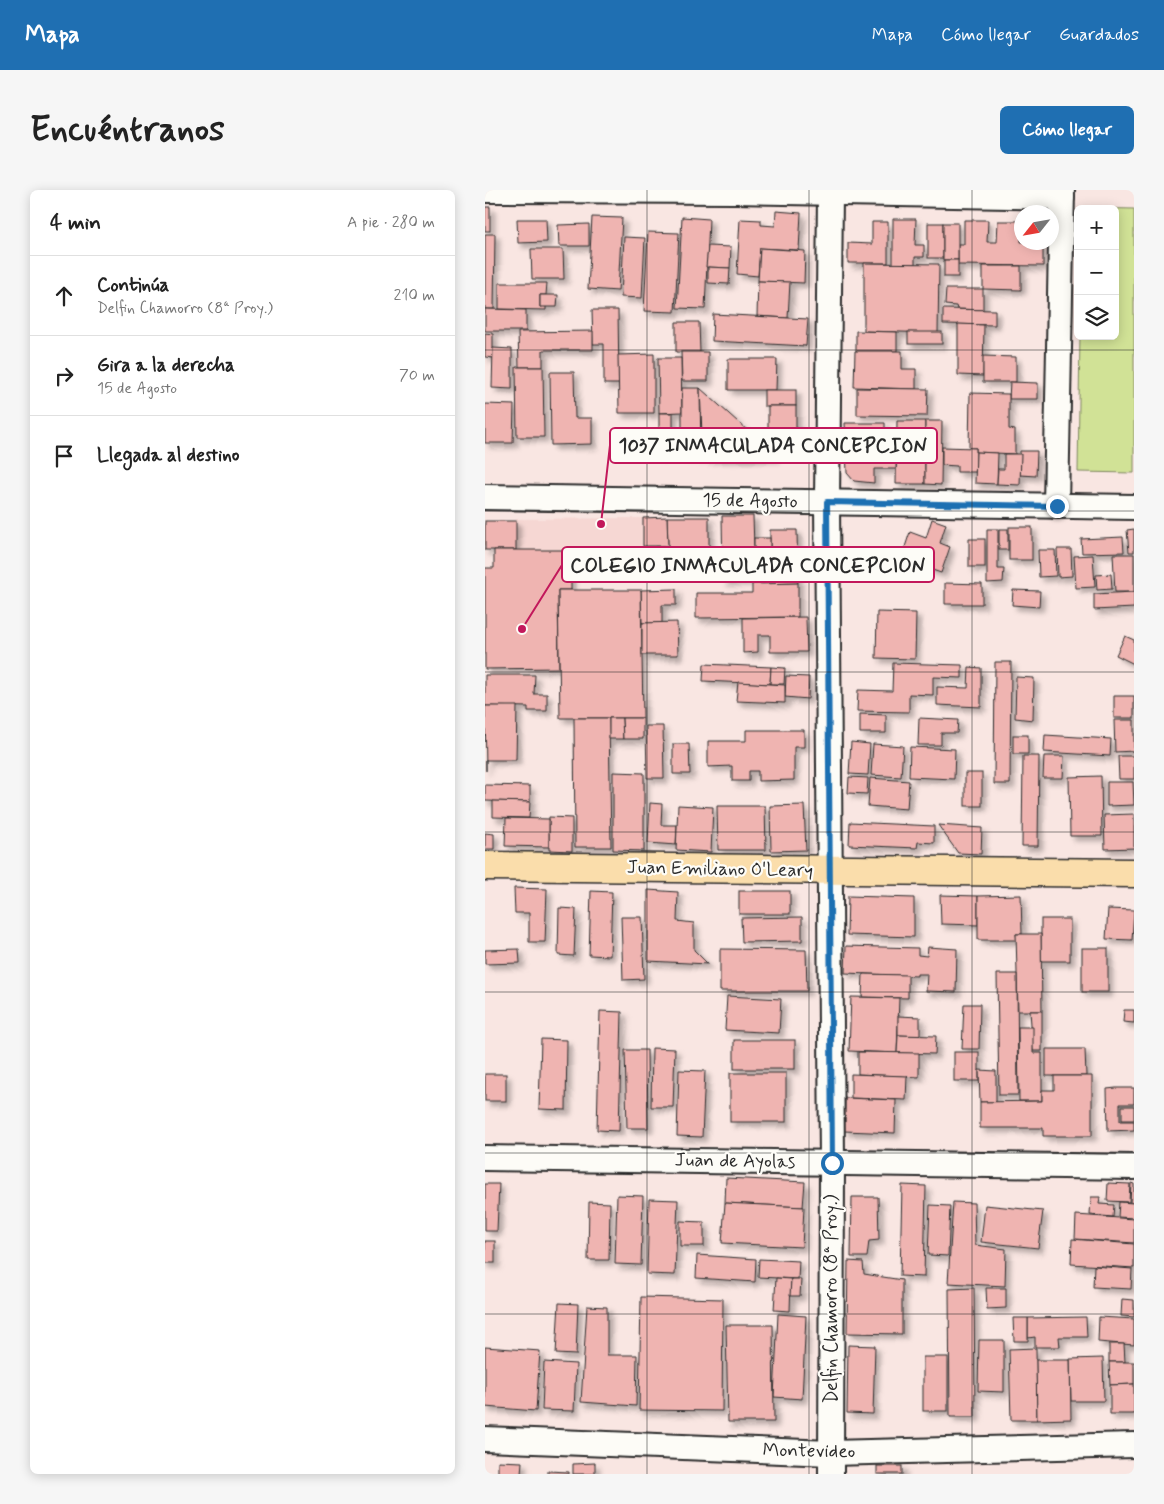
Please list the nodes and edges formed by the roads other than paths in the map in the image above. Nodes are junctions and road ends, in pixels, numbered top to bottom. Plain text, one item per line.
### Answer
1 (485, 190) edge
2 (735, 191) edge
3 (830, 194) junction
4 (1062, 194) edge
5 (485, 497) edge
6 (827, 502) junction
7 (1057, 506) junction
8 (1134, 507) edge
9 (485, 866) edge
10 (829, 870) junction
11 (1134, 873) edge
12 (485, 1158) edge
13 (832, 1163) junction
14 (1134, 1167) edge
15 (485, 1439) edge
16 (1134, 1445) edge
17 (831, 1463) edge

1 - 2 street
2 - 3 street
3 - 4 street
3 - 6 street, Delfin Chamorro (8ª Proy.)
4 - 7 street
5 - 6 street, 15 de Agosto
6 - 7 street, 15 de Agosto
6 - 10 street, Delfin Chamorro (8ª Proy.)
7 - 8 street, 15 de Agosto
9 - 10 main road, Juan Emiliano O'Leary
10 - 11 main road, Juan Emiliano O'Leary
10 - 13 street, Delfin Chamorro (8ª Proy.)
12 - 13 street, Juan de Ayolas
13 - 14 street, Juan de Ayolas
13 - 17 street, Delfin Chamorro (8ª Proy.)
15 - 17 street, Montevideo
16 - 17 street, Montevideo

